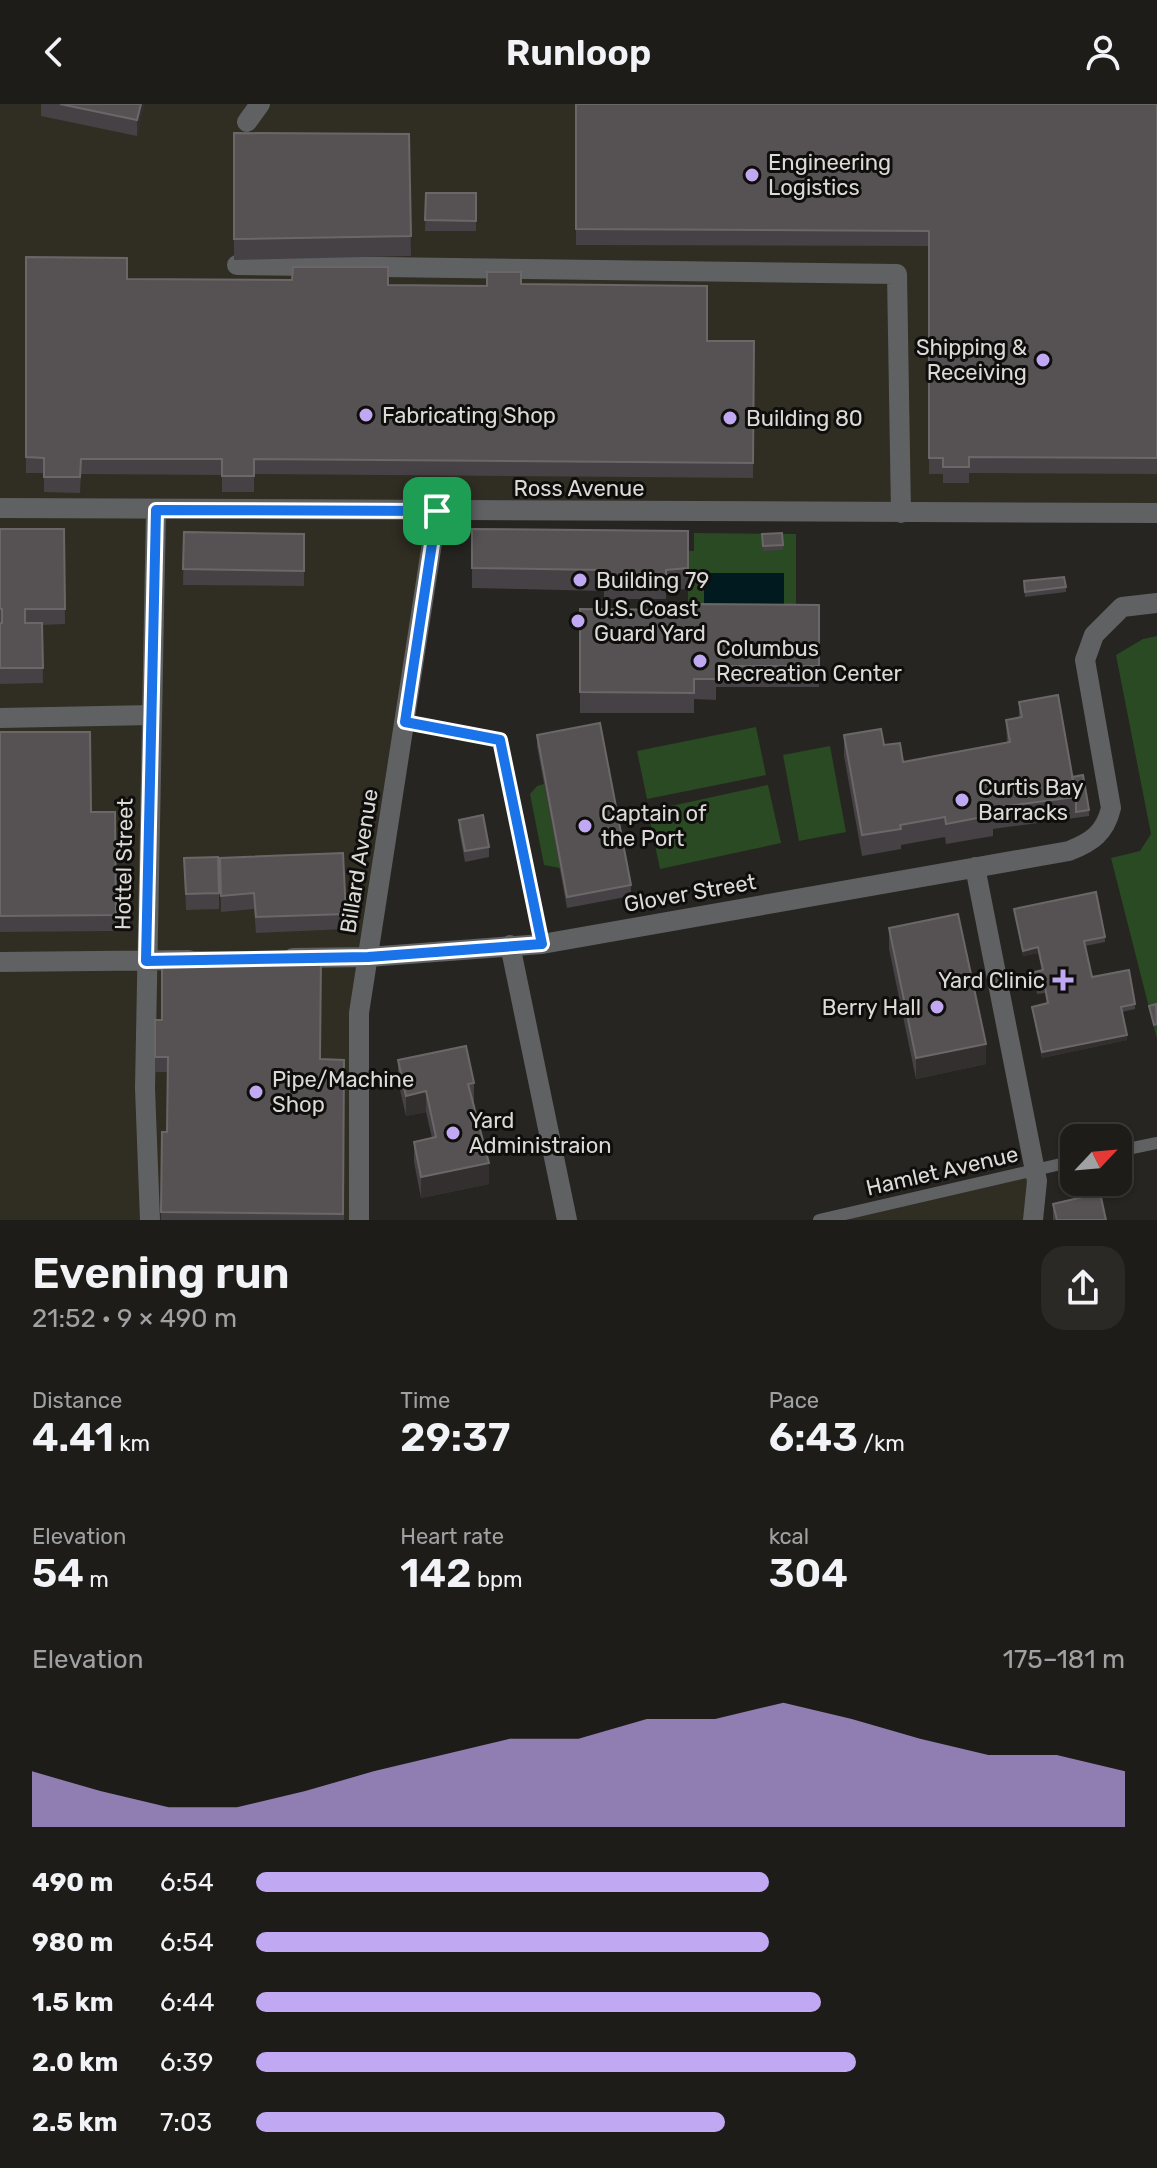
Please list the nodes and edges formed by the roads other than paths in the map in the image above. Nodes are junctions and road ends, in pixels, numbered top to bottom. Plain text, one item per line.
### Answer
1 (260, 104) edge
2 (247, 122) dead end
3 (237, 265) dead end
4 (0, 508) edge
5 (156, 510) junction
6 (437, 511) junction
7 (901, 513) junction
8 (1157, 513) edge
9 (1157, 603) edge
10 (152, 715) junction
11 (0, 718) edge
12 (405, 722) junction
13 (975, 867) junction
14 (542, 944) junction
15 (510, 945) junction
16 (368, 957) junction
17 (273, 959) edge
18 (209, 960) edge
19 (146, 961) junction
20 (0, 962) edge
21 (1157, 1143) edge
22 (1132, 1148) edge
23 (1060, 1164) edge
24 (1034, 1169) junction
25 (150, 1220) edge
26 (359, 1220) edge
27 (567, 1220) edge
28 (819, 1220) edge
29 (1033, 1220) edge

1 - 2 street
3 - 7 street
4 - 5 street, Ross Avenue
5 - 6 street, Ross Avenue
5 - 10 street, Hottel Street
6 - 7 street, Ross Avenue
6 - 12 street, Billard Avenue
7 - 8 street, Ross Avenue
9 - 13 street, Glover Street
10 - 11 street
10 - 19 street, Hottel Street
12 - 14 lane
12 - 16 street, Billard Avenue
13 - 14 street, Glover Street
13 - 24 street
14 - 15 street, Glover Street
15 - 16 street, Glover Street
15 - 27 street
16 - 17 street, Glover Street
16 - 26 street, Billard Avenue
18 - 19 street
19 - 20 street
19 - 25 street, Hottel Street
21 - 22 lane
23 - 24 lane, Hamlet Avenue
24 - 28 lane, Hamlet Avenue
24 - 29 street

